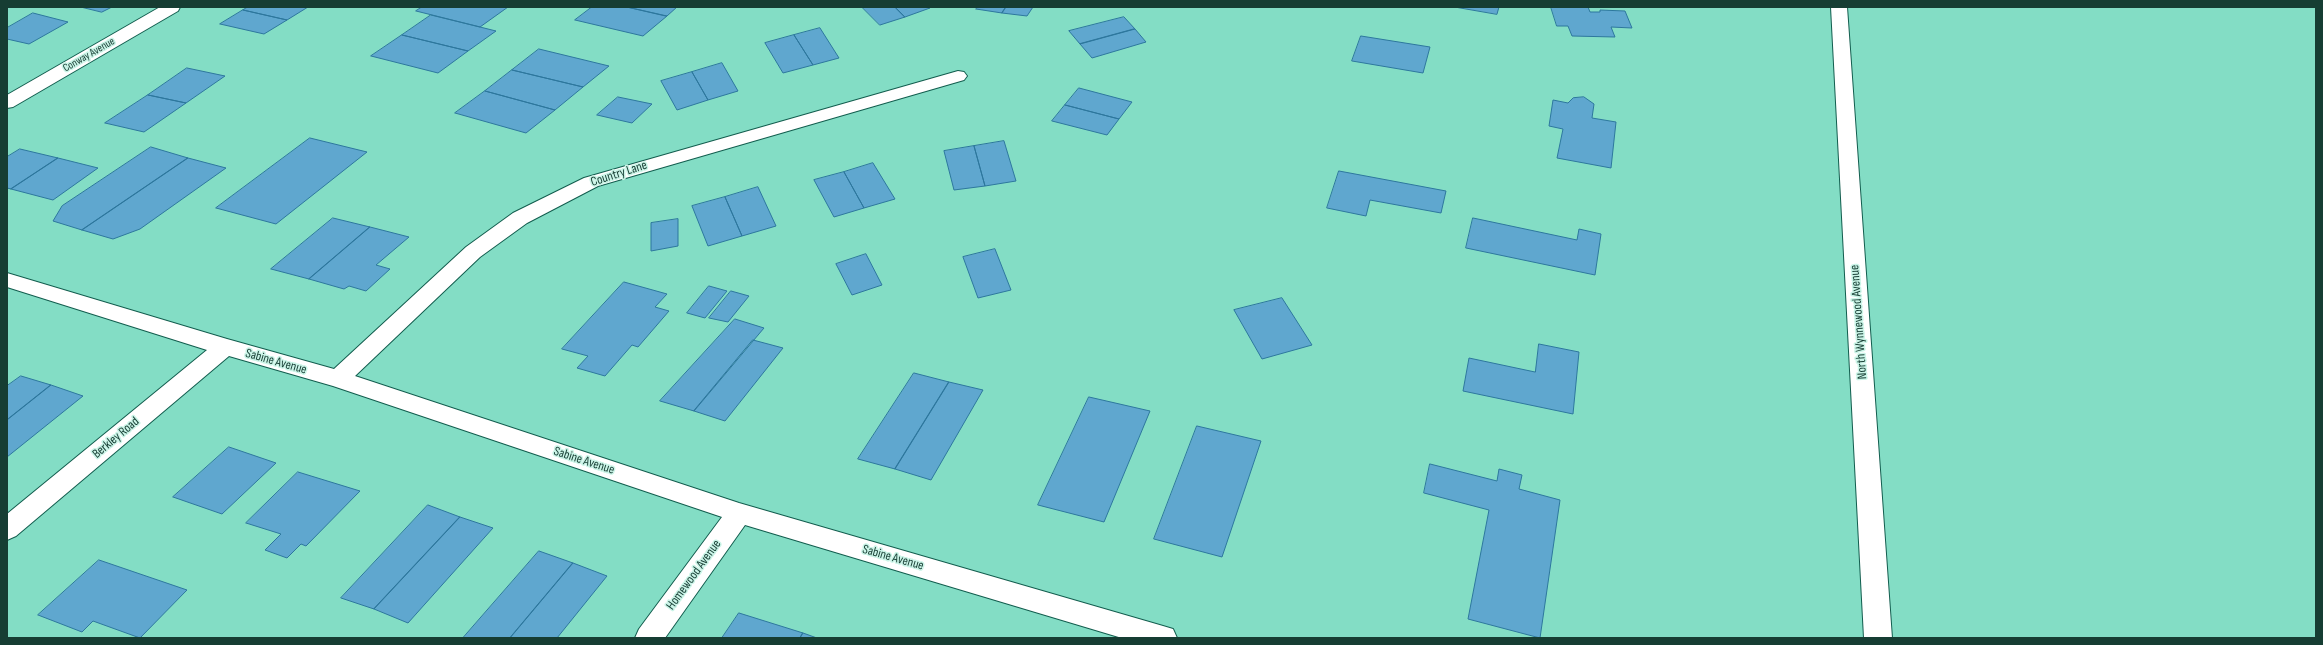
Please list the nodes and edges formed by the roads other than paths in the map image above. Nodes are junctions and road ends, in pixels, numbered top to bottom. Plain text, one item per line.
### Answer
1 (172, 7) edge
2 (1839, 7) edge
3 (958, 76) dead end
4 (7, 103) edge
5 (7, 280) edge
6 (225, 347) junction
7 (338, 379) junction
8 (739, 513) junction
9 (7, 529) edge
10 (649, 638) edge
11 (1163, 638) edge
12 (1878, 638) edge

1 - 4 street, Conway Avenue
2 - 12 street, North Wynnewood Avenue
3 - 7 street, Country Lane
5 - 6 street, Sabine Avenue
6 - 7 street, Sabine Avenue
6 - 9 street, Berkley Road
7 - 8 street, Sabine Avenue
8 - 10 street, Homewood Avenue
8 - 11 street, Sabine Avenue

